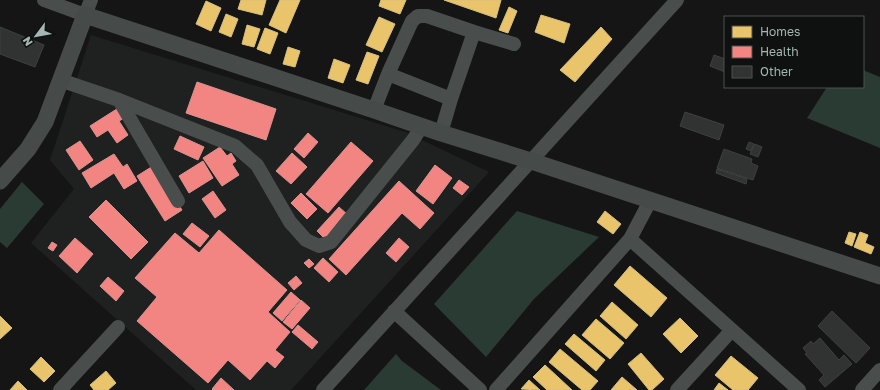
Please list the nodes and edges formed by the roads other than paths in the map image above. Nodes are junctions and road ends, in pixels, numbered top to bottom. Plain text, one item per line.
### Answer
1 (44, 0) edge
2 (677, 0) edge
3 (88, 7) edge
4 (474, 32) junction
5 (514, 44) dead end
6 (388, 74) junction
7 (60, 80) junction
8 (451, 99) junction
9 (119, 100) junction
10 (374, 110) junction
11 (422, 126) junction
12 (441, 133) junction
13 (531, 161) junction
14 (0, 180) edge
15 (178, 200) dead end
16 (650, 201) junction
17 (630, 239) junction
18 (880, 276) edge
19 (394, 311) junction
20 (118, 327) dead end
21 (732, 330) junction
22 (880, 370) edge
23 (60, 390) edge
24 (323, 390) edge
25 (480, 390) edge
26 (496, 390) edge
27 (677, 390) edge
28 (799, 390) edge
29 (862, 390) edge

1 - 3 street
2 - 13 street
3 - 7 main road
3 - 10 main road
4 - 5 street
4 - 6 street
4 - 8 street
6 - 8 street
6 - 10 street
7 - 9 street
7 - 14 main road
8 - 12 street
9 - 11 street
9 - 15 street
10 - 11 main road
11 - 12 main road
12 - 13 main road
13 - 16 main road
13 - 19 street
16 - 17 street
16 - 18 main road
17 - 21 street
17 - 26 street
19 - 24 street
19 - 25 street
20 - 23 street
21 - 27 street
21 - 28 street
22 - 29 street

